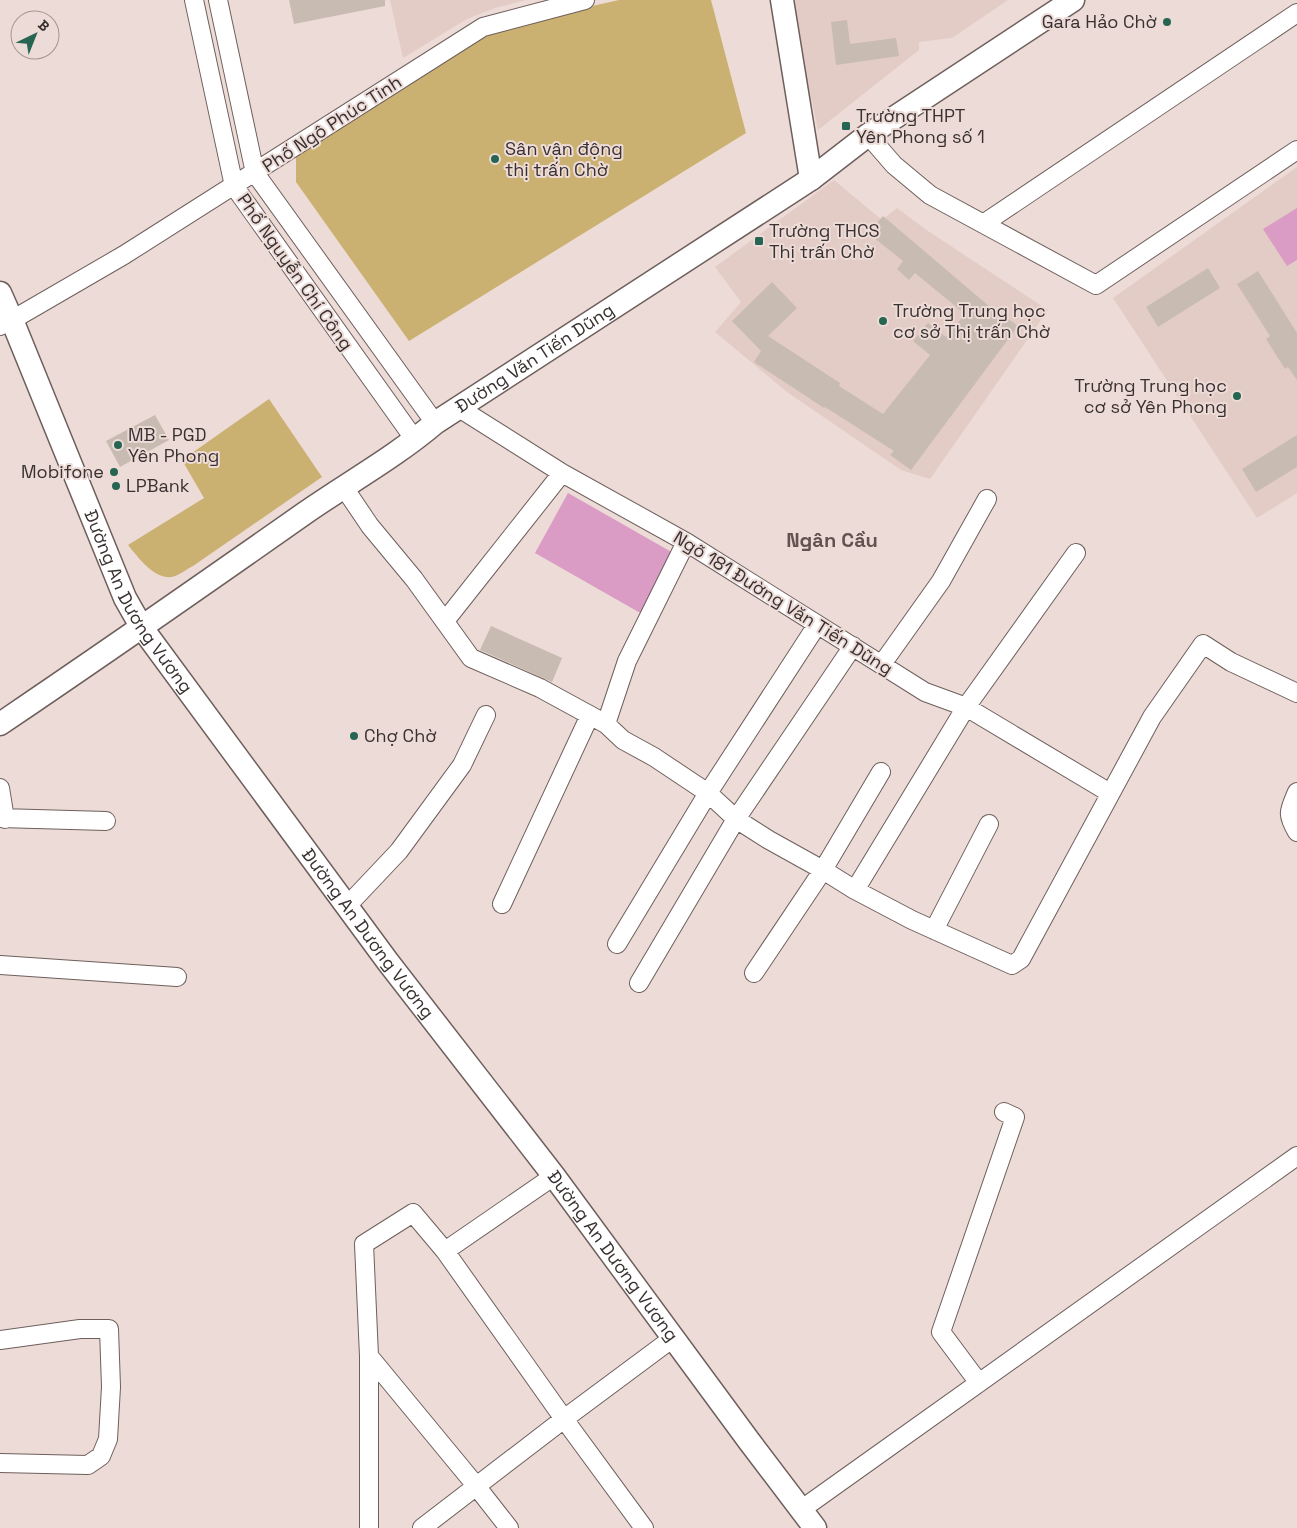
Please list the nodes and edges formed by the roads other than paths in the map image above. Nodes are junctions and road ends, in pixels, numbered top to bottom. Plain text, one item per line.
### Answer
1 (194, 0) edge
2 (218, 0) edge
3 (585, 0) edge
4 (782, 0) edge
5 (1073, 0) edge
6 (1297, 13) edge
7 (868, 135) junction
8 (1297, 150) edge
9 (255, 173) junction
10 (811, 180) junction
11 (234, 186) junction
12 (983, 224) junction
13 (0, 293) edge
14 (6, 323) edge
15 (459, 408) junction
16 (436, 423) junction
17 (415, 440) junction
18 (562, 473) junction
19 (343, 486) junction
20 (987, 499) dead end
21 (686, 542) junction
22 (1076, 553) dead end
23 (445, 621) junction
24 (817, 625) junction
25 (142, 628) junction
26 (853, 646) junction
27 (882, 664) junction
28 (1297, 693) edge
29 (966, 707) junction
30 (486, 715) dead end
31 (590, 715) junction
32 (0, 724) edge
33 (606, 724) junction
34 (881, 772) dead end
35 (0, 788) edge
36 (1297, 792) edge
37 (708, 793) junction
38 (1110, 793) junction
39 (3, 818) edge
40 (736, 819) junction
41 (106, 821) dead end
42 (989, 824) dead end
43 (1297, 832) edge
44 (823, 870) junction
45 (855, 890) junction
46 (502, 904) dead end
47 (347, 906) junction
48 (934, 930) junction
49 (617, 944) dead end
50 (0, 964) edge
51 (754, 973) dead end
52 (176, 977) dead end
53 (639, 983) dead end
54 (1004, 1112) dead end
55 (1297, 1156) edge
56 (554, 1176) junction
57 (445, 1251) junction
58 (673, 1338) junction
59 (0, 1340) edge
60 (369, 1356) junction
61 (979, 1383) junction
62 (564, 1419) junction
63 (0, 1464) edge
64 (476, 1487) junction
65 (802, 1510) junction
66 (369, 1528) edge
67 (422, 1528) edge
68 (509, 1528) edge
69 (644, 1528) edge
70 (815, 1528) edge

1 - 11 street, Phố Nguyễn Chí Công
2 - 9 street, Phố Nguyễn Chí Công
3 - 9 street, Phố Ngô Phúc Tinh
4 - 10 main road
5 - 7 main road, Đường Văn Tiến Dũng
6 - 12 street
7 - 10 main road, Đường Văn Tiến Dũng
7 - 12 street
8 - 12 street
9 - 11 street, Phố Ngô Phúc Tinh
9 - 16 street, Phố Nguyễn Chí Công
10 - 15 main road, Đường Văn Tiến Dũng
11 - 14 street, Phố Ngô Phúc Tinh
11 - 17 street, Phố Nguyễn Chí Công
13 - 14 main road, Đường An Dương Vương
14 - 25 main road, Đường An Dương Vương
15 - 16 main road, Đường Văn Tiến Dũng
15 - 18 street, Ngõ 181 Đường Văn Tiến Dũng
16 - 17 main road, Đường Văn Tiến Dũng
17 - 19 main road, Đường Văn Tiến Dũng
18 - 21 street, Ngõ 181 Đường Văn Tiến Dũng
18 - 23 street
19 - 23 street
19 - 25 main road, Đường Văn Tiến Dũng
20 - 27 street
21 - 24 street, Ngõ 181 Đường Văn Tiến Dũng
21 - 33 street
22 - 29 street
23 - 31 street
24 - 26 street, Ngõ 181 Đường Văn Tiến Dũng
24 - 37 street
25 - 32 main road, Đường Văn Tiến Dũng
25 - 47 main road, Đường An Dương Vương
26 - 27 street, Ngõ 181 Đường Văn Tiến Dũng
26 - 40 street
27 - 29 street, Ngõ 181 Đường Văn Tiến Dũng
28 - 38 street
29 - 38 street, Ngõ 181 Đường Văn Tiến Dũng
29 - 45 street
30 - 47 street
31 - 33 street
31 - 46 street
33 - 37 street
34 - 44 street
35 - 39 street
36 - 43 street
37 - 40 street
37 - 49 street
38 - 48 street
39 - 41 street
40 - 44 street
40 - 53 street
42 - 48 street
44 - 45 street
44 - 51 street
45 - 48 street
47 - 56 main road, Đường An Dương Vương
50 - 52 street
54 - 61 street
55 - 61 street
56 - 57 street
56 - 58 main road, Đường An Dương Vương
57 - 60 street
57 - 62 street
58 - 62 street
58 - 65 main road, Đường An Dương Vương
59 - 63 street
60 - 64 street
60 - 66 street
61 - 65 street
62 - 64 street
62 - 69 street
64 - 67 street
64 - 68 street
65 - 70 main road, Đường An Dương Vương

